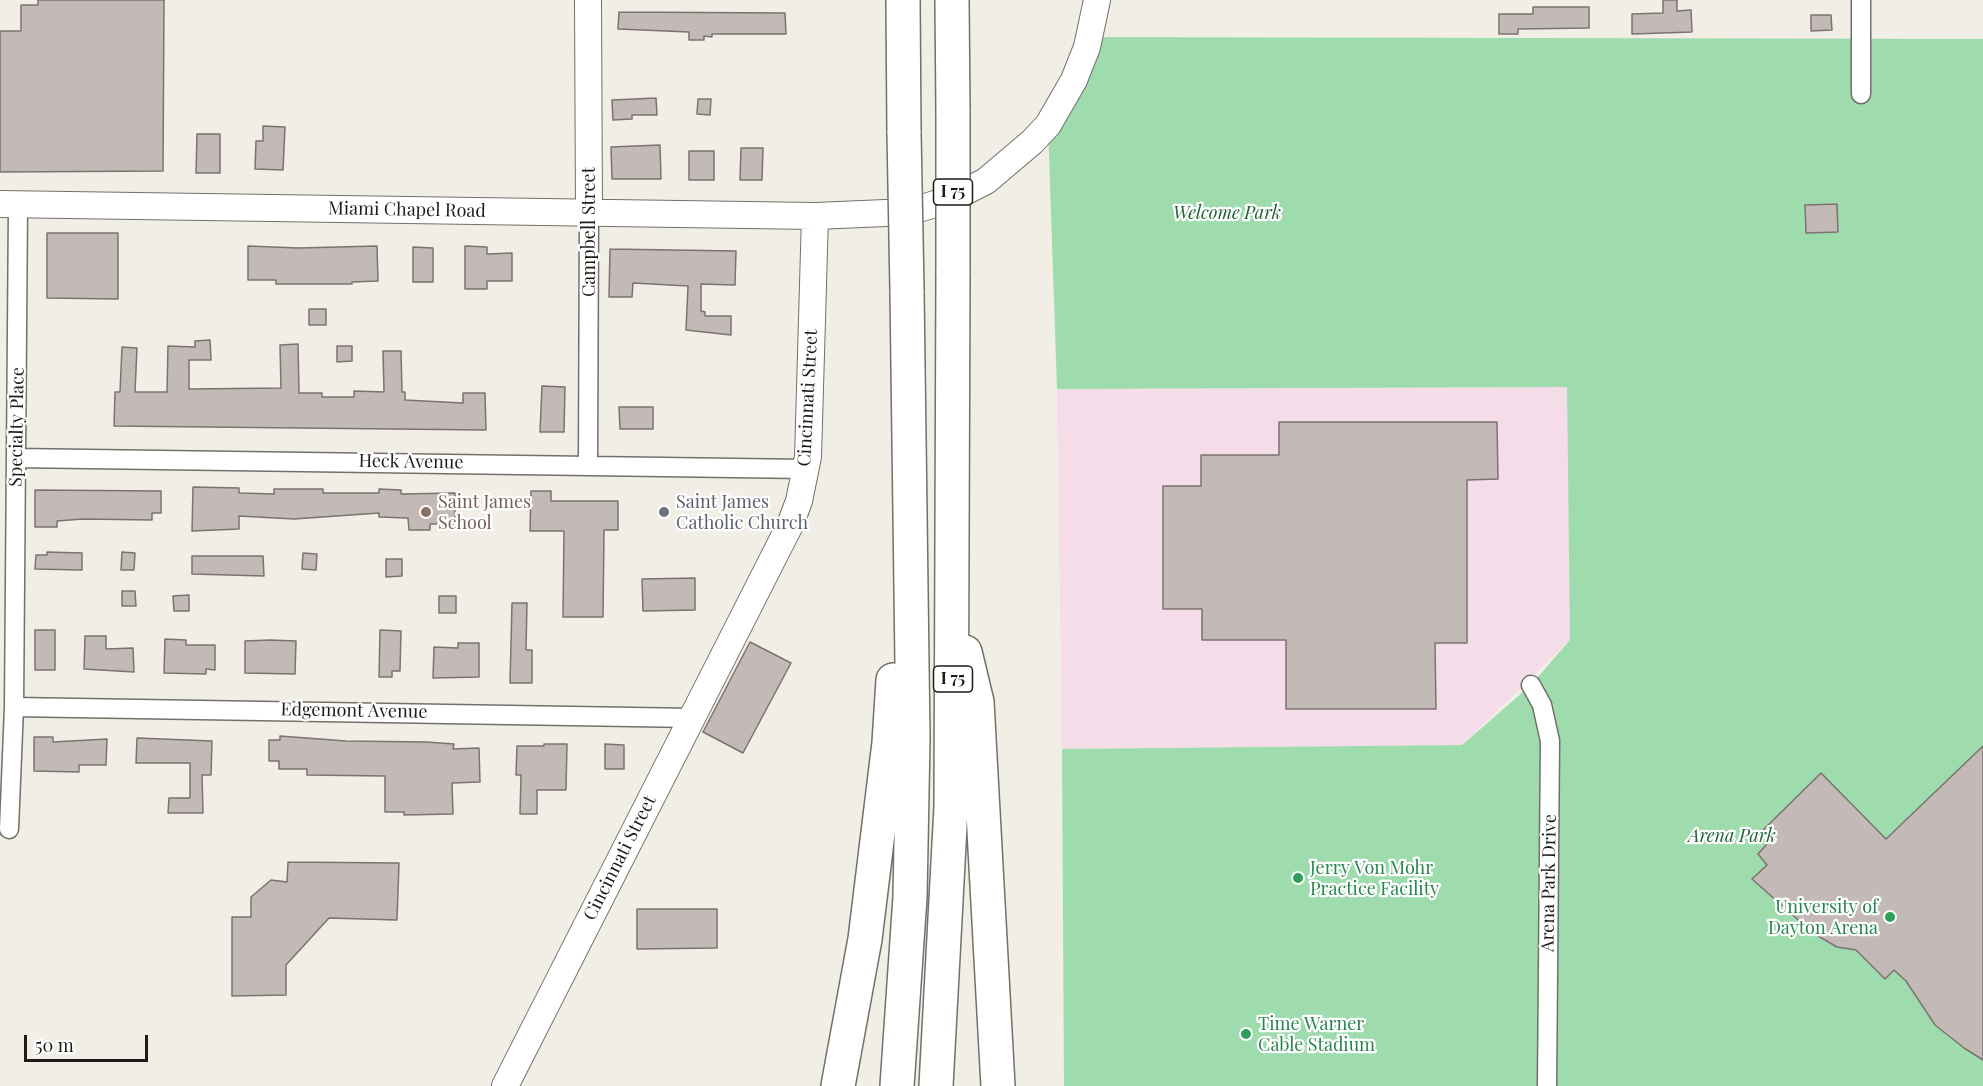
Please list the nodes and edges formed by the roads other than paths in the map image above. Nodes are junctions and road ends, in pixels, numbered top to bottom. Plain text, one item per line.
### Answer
1 (588, 0) edge
2 (903, 0) edge
3 (952, 0) edge
4 (1097, 0) edge
5 (1861, 0) edge
6 (1861, 94) dead end
7 (9, 204) edge
8 (590, 213) junction
9 (815, 216) junction
10 (16, 458) junction
11 (588, 464) junction
12 (806, 469) junction
13 (911, 588) junction
14 (953, 597) junction
15 (1531, 684) dead end
16 (14, 707) junction
17 (694, 718) junction
18 (9, 829) dead end
19 (505, 1086) edge
20 (838, 1086) edge
21 (897, 1086) edge
22 (936, 1086) edge
23 (998, 1086) edge
24 (1547, 1086) edge

1 - 8 street, Campbell Street
2 - 13 highway, I 75, bridge
3 - 14 highway, I 75, bridge
4 - 9 street
5 - 6 street
7 - 8 street, Miami Chapel Road
7 - 10 street, Specialty Place
8 - 9 street, Miami Chapel Road
8 - 11 street, Campbell Street
9 - 12 street, Cincinnati Street
10 - 11 street, Heck Avenue
10 - 16 street, Specialty Place
11 - 12 street, Heck Avenue
12 - 17 street, Cincinnati Street
13 - 20 highway
13 - 21 highway, I 75
14 - 22 highway, I 75
14 - 23 highway
15 - 24 street, Arena Park Drive
16 - 17 street, Edgemont Avenue
16 - 18 street, Specialty Place
17 - 19 street, Cincinnati Street

